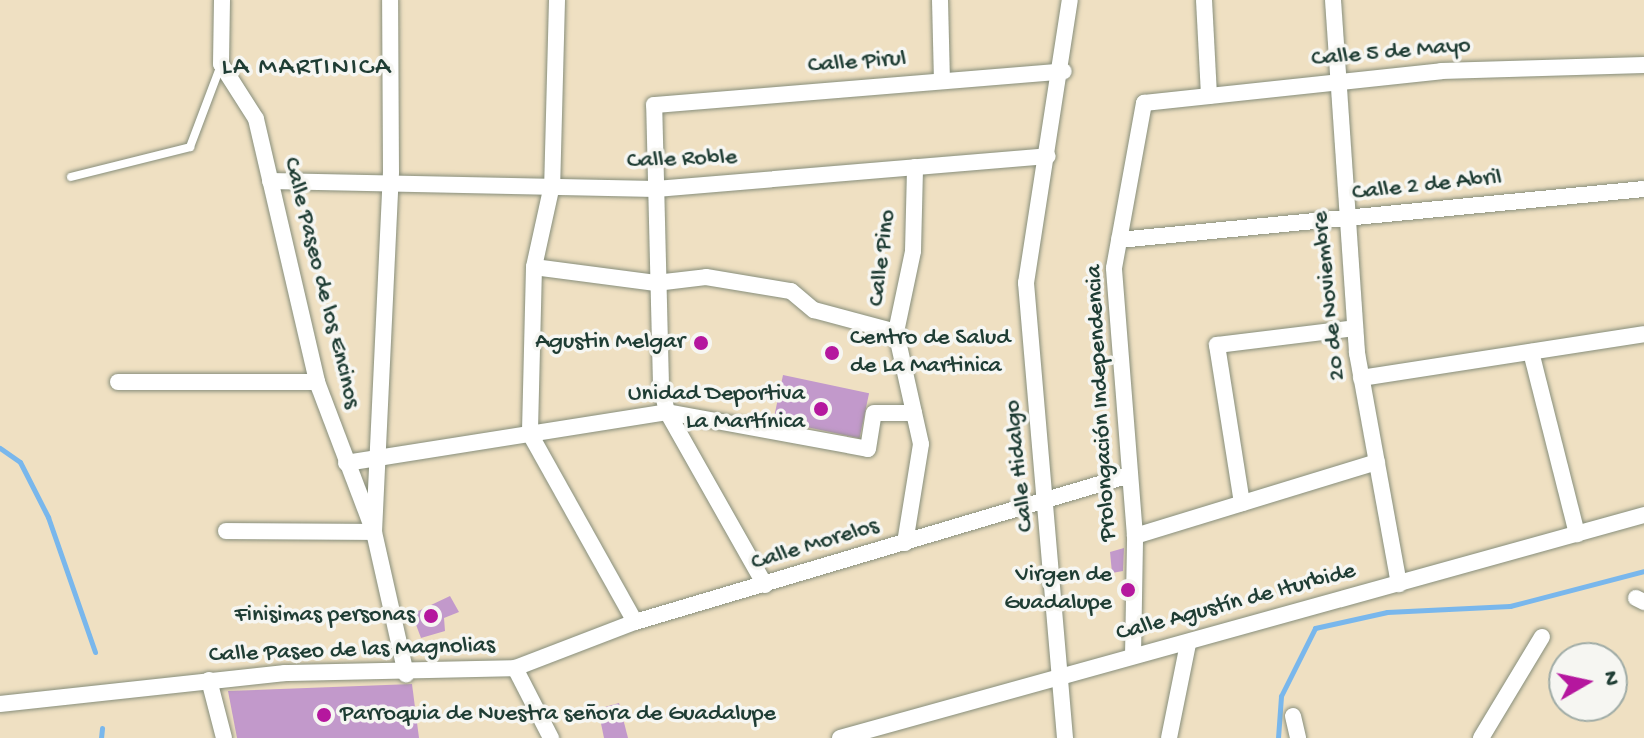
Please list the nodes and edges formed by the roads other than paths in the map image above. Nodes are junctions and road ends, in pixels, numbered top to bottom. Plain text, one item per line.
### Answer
1 (222, 0) edge
2 (390, 0) edge
3 (557, 0) edge
4 (940, 0) edge
5 (1070, 0) edge
6 (1204, 0) edge
7 (1333, 0) edge
8 (221, 64) junction
9 (1644, 65) edge
10 (1064, 71) junction
11 (942, 81) junction
12 (1336, 82) junction
13 (1209, 96) junction
14 (1144, 103) joint
15 (1048, 156) junction
16 (915, 167) junction
17 (71, 177) dead end
18 (270, 181) junction
19 (391, 184) junction
20 (552, 185) junction
21 (656, 189) junction
22 (1644, 189) edge
23 (1346, 218) junction
24 (1119, 240) junction
25 (534, 267) junction
26 (656, 283) junction
27 (1355, 328) junction
28 (896, 332) junction
29 (1644, 334) edge
30 (1531, 352) junction
31 (1361, 378) junction
32 (118, 382) dead end
33 (317, 382) junction
34 (667, 412) junction
35 (914, 413) junction
36 (530, 434) junction
37 (381, 458) junction
38 (1377, 462) junction
39 (346, 463) junction
40 (1130, 475) junction
41 (1049, 499) junction
42 (1242, 503) junction
43 (1644, 515) edge
44 (226, 531) dead end
45 (374, 532) junction
46 (1577, 534) junction
47 (1135, 536) junction
48 (905, 543) junction
49 (1399, 584) junction
50 (765, 585) junction
51 (635, 622) junction
52 (1542, 637) dead end
53 (1188, 644) junction
54 (1133, 656) junction
55 (515, 668) junction
56 (1060, 673) junction
57 (406, 674) junction
58 (209, 680) junction
59 (0, 704) edge
60 (1293, 716) dead end
61 (224, 738) edge
62 (551, 738) edge
63 (840, 738) edge
64 (1065, 738) edge
65 (1169, 738) edge
66 (1298, 738) edge
67 (1481, 738) edge

1 - 8 street
2 - 19 street
3 - 20 street
4 - 11 street
5 - 10 street, Calle Hidalgo
6 - 13 street
7 - 12 street, 20 de Noviembre
8 - 17 lane
8 - 18 street, Calle Paseo de los Encinos
9 - 12 street, Calle 5 de Mayo
10 - 11 street, Calle Pirul
10 - 15 street, Calle Hidalgo
11 - 21 street, Calle Pirul
12 - 13 street, Calle 5 de Mayo
12 - 23 street, 20 de Noviembre
13 - 14 street, Calle 5 de Mayo
14 - 24 street, Prolongación Independencia
15 - 16 street, Calle Roble
15 - 41 street, Calle Hidalgo
16 - 21 street, Calle Roble
16 - 28 street, Calle Pino
18 - 19 street, Calle Roble
18 - 33 street, Calle Paseo de los Encinos
19 - 20 street, Calle Roble
19 - 37 street
20 - 21 street, Calle Roble
20 - 25 street
21 - 26 street
22 - 23 street, Calle 2 de Abril
23 - 24 street, Calle 2 de Abril
23 - 27 street, 20 de Noviembre
24 - 40 street, Prolongación Independencia
25 - 26 street
25 - 36 street
26 - 28 street
26 - 34 street
27 - 31 street, 20 de Noviembre
27 - 42 street
28 - 35 street, Calle Pino
29 - 30 street
30 - 31 street
30 - 46 street
31 - 38 street, 20 de Noviembre
32 - 33 street
33 - 39 street, Calle Paseo de los Encinos
34 - 35 street
34 - 36 street
34 - 50 street
35 - 48 street, Calle Pino
36 - 37 street
36 - 51 street
37 - 39 street
37 - 45 street
38 - 42 street
38 - 49 street, 20 de Noviembre
39 - 45 street, Calle Paseo de los Encinos
40 - 41 street, Calle Morelos
40 - 47 street, Prolongación Independencia
41 - 48 street, Calle Morelos
41 - 56 street, Calle Hidalgo
42 - 47 street
43 - 46 street, Calle Agustín de Iturbide
44 - 45 street
45 - 57 street, Calle Paseo de los Encinos
46 - 49 street, Calle Agustín de Iturbide
47 - 54 street, Prolongación Independencia
48 - 50 street, Calle Morelos
49 - 53 street, Calle Agustín de Iturbide
50 - 51 street, Calle Morelos
51 - 55 street, Calle Morelos
52 - 67 street
53 - 54 street, Calle Agustín de Iturbide
53 - 65 street
54 - 56 street, Calle Agustín de Iturbide
55 - 57 street, Calle Paseo de las Magnolias
55 - 62 street
56 - 63 street, Calle Agustín de Iturbide
56 - 64 street, Calle Hidalgo
57 - 58 street, Calle Paseo de las Magnolias
58 - 59 street, Calle Paseo de las Magnolias
58 - 61 street
60 - 66 street

